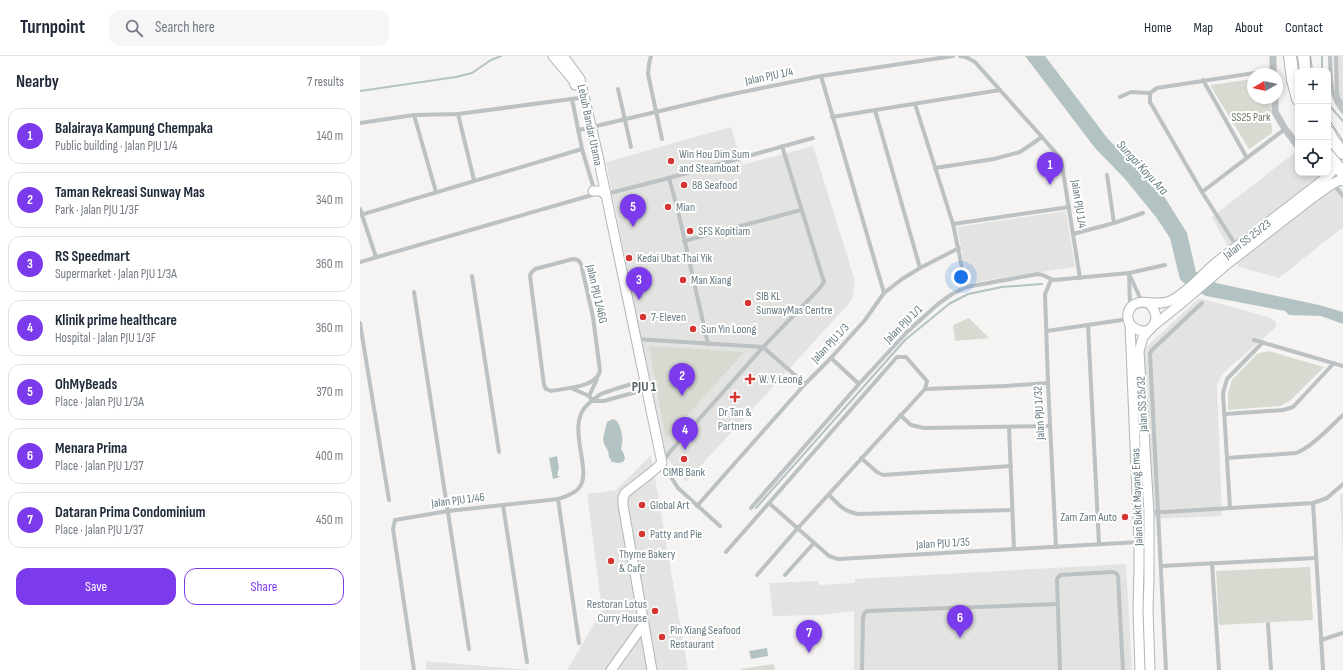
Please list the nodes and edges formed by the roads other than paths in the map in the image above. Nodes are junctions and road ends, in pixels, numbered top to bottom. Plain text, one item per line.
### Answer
1 (559, 56) edge
2 (651, 56) edge
3 (953, 56) edge
4 (960, 56) edge
5 (1273, 56) edge
6 (1290, 56) edge
7 (1304, 56) edge
8 (1330, 56) edge
9 (1336, 56) edge
10 (1273, 68) edge
11 (1306, 68) edge
12 (569, 70) junction
13 (1247, 75) edge
14 (821, 76) junction
15 (1203, 80) junction
16 (1295, 88) edge
17 (618, 89) dead end
18 (1000, 90) junction
19 (1150, 93) junction
20 (1120, 97) dead end
21 (575, 99) junction
22 (915, 104) junction
23 (1274, 104) edge
24 (1343, 105) edge
25 (875, 110) junction
26 (656, 112) junction
27 (1343, 112) edge
28 (458, 114) junction
29 (414, 115) junction
30 (832, 117) junction
31 (625, 119) junction
32 (360, 123) edge
33 (585, 128) junction
34 (1285, 129) junction
35 (1042, 137) junction
36 (1331, 137) edge
37 (813, 138) dead end
38 (662, 139) dead end
39 (1295, 142) edge
40 (631, 146) dead end
41 (782, 146) junction
42 (582, 149) junction
43 (1343, 153) edge
44 (1247, 158) junction
45 (1331, 159) edge
46 (1331, 162) edge
47 (935, 168) junction
48 (1331, 172) edge
49 (1343, 173) edge
50 (1107, 176) dead end
51 (669, 178) junction
52 (1326, 178) edge
53 (474, 180) junction
54 (1343, 181) edge
55 (594, 191) junction
56 (436, 192) junction
57 (1202, 192) junction
58 (605, 194) junction
59 (1343, 196) edge
60 (1069, 207) junction
61 (360, 209) edge
62 (801, 210) junction
63 (1143, 213) dead end
64 (361, 214) edge
65 (1114, 223) junction
66 (953, 224) junction
67 (1073, 234) junction
68 (684, 241) junction
69 (1237, 247) junction
70 (959, 248) junction
71 (376, 257) junction
72 (1235, 258) junction
73 (360, 262) edge
74 (1222, 263) junction
75 (1165, 265) dead end
76 (920, 268) junction
77 (1129, 274) junction
78 (472, 276) dead end
79 (1080, 278) junction
80 (1051, 280) junction
81 (966, 287) junction
82 (414, 292) dead end
83 (884, 293) junction
84 (1181, 298) junction
85 (1145, 303) junction
86 (1202, 303) dead end
87 (1130, 308) junction
88 (1129, 322) junction
89 (360, 323) edge
90 (1088, 325) junction
91 (1152, 327) junction
92 (1047, 331) junction
93 (636, 339) junction
94 (1254, 340) dead end
95 (1263, 342) junction
96 (708, 344) junction
97 (763, 347) junction
98 (831, 358) junction
99 (1334, 363) junction
100 (1343, 366) edge
101 (598, 376) junction
102 (1048, 383) junction
103 (805, 384) junction
104 (859, 384) junction
105 (646, 385) junction
106 (571, 388) junction
107 (925, 389) junction
108 (589, 396) junction
109 (593, 401) junction
110 (1225, 414) junction
111 (900, 415) junction
112 (1343, 415) edge
113 (1050, 426) junction
114 (1009, 427) junction
115 (499, 452) dead end
116 (862, 458) junction
117 (1227, 458) junction
118 (662, 462) junction
119 (1011, 466) junction
120 (1343, 484) edge
121 (828, 495) junction
122 (558, 499) junction
123 (389, 500) dead end
124 (770, 503) junction
125 (1314, 503) junction
126 (503, 505) junction
127 (697, 506) junction
128 (751, 508) dead end
129 (1230, 508) junction
130 (1012, 510) junction
131 (448, 511) junction
132 (1153, 512) junction
133 (720, 526) dead end
134 (797, 529) junction
135 (1139, 542) junction
136 (814, 543) junction
137 (1099, 544) junction
138 (1056, 547) junction
139 (1014, 549) junction
140 (726, 552) dead end
141 (1316, 558) junction
142 (1212, 563) junction
143 (1161, 566) junction
144 (757, 575) dead end
145 (785, 575) dead end
146 (1057, 604) junction
147 (644, 624) junction
148 (1268, 624) dead end
149 (1343, 633) edge
150 (1321, 640) junction
151 (579, 643) dead end
152 (470, 649) dead end
153 (527, 662) dead end
154 (414, 670) edge
155 (611, 670) edge
156 (652, 670) edge
157 (862, 670) edge
158 (1060, 670) edge
159 (1123, 670) edge
160 (1140, 670) edge
161 (1150, 670) edge
162 (1166, 670) edge
163 (1219, 670) edge
164 (1271, 670) edge
165 (1323, 670) edge

1 - 12 main road, Lebuh Bandar Utama
2 - 26 street
3 - 14 street, Jalan PJU 1/4
4 - 18 street, Jalan PJU 1/4
5 - 10 street
6 - 16 highway
7 - 11 highway
8 - 27 street
9 - 24 street
12 - 21 main road, Lebuh Bandar Utama
12 - 33 main road, Lebuh Bandar Utama
13 - 15 street
14 - 26 street, Jalan PJU 1/4
14 - 30 street
15 - 19 street
15 - 44 street
17 - 31 street
18 - 22 street
18 - 35 street, Jalan PJU 1/4
19 - 20 street
19 - 57 street
21 - 28 street
21 - 33 main road, Lebuh Bandar Utama
22 - 25 street
22 - 47 street
23 - 34 street
25 - 30 street
25 - 76 street
26 - 31 street, Jalan PJU 1/4
26 - 38 street
28 - 29 street
28 - 53 street
29 - 32 street
29 - 56 street
30 - 83 street
31 - 33 street, Jalan PJU 1/4
31 - 40 street
33 - 42 street
33 - 58 main road, Lebuh Bandar Utama
34 - 39 street
34 - 44 street
35 - 47 street
35 - 60 street, Jalan PJU 1/4
36 - 43 highway
37 - 41 street
41 - 51 street
41 - 62 street
42 - 53 street
42 - 55 street
44 - 57 street
45 - 49 highway
46 - 48 main road
47 - 66 street
50 - 65 street
51 - 58 street
51 - 68 street
52 - 54 main road, Jalan SS 25/23
52 - 59 street
52 - 69 main road, Jalan SS 25/23
52 - 72 main road, Jalan SS 25/23
53 - 56 street
55 - 58 main road
55 - 71 street
56 - 64 street
57 - 69 street
58 - 93 main road, Lebuh Bandar Utama
60 - 66 street
60 - 67 street, Jalan PJU 1/4
61 - 64 street
62 - 68 street
62 - 97 street
63 - 65 street
64 - 71 street
65 - 67 street
66 - 70 street
67 - 79 street, Jalan PJU 1/4
68 - 96 street
69 - 72 main road
69 - 74 main road, Jalan SS 25/23
70 - 76 street, Jalan PJU 1/3
70 - 81 street
71 - 73 street
72 - 74 main road, Jalan SS 25/23
74 - 84 main road, Jalan SS 25/23
75 - 77 street, Jalan PJU 1/1
76 - 83 street, Jalan PJU 1/3
77 - 79 street, Jalan PJU 1/1
77 - 85 street
77 - 87 street
78 - 115 street
79 - 80 street, Jalan PJU 1/1
80 - 81 street, Jalan PJU 1/1
80 - 92 street, Jalan PJU 1/32
81 - 104 street, Jalan PJU 1/1
82 - 131 street
83 - 98 street, Jalan PJU 1/3
84 - 85 main road, Jalan SS 25/23
84 - 91 main road, Jalan SS 25/23
85 - 87 main road
85 - 91 main road
86 - 132 street, Jalan SS 25/32
87 - 88 main road
88 - 90 street
88 - 91 main road
88 - 135 main road, Jalan Bukit Mayang Emas
89 - 123 street
90 - 92 street
90 - 137 street
91 - 132 main road, Jalan Bukit Mayang Emas
92 - 102 street, Jalan PJU 1/32
93 - 96 street
93 - 105 main road, Lebuh Bandar Utama
94 - 95 street
95 - 99 street
95 - 110 street
96 - 97 street
97 - 103 street
97 - 118 street
98 - 103 street, Jalan PJU 1/3
98 - 104 street
99 - 100 street
99 - 110 street
101 - 106 street, Jalan PJU 1/46G
101 - 106 street, Jalan PJU 1/46G
101 - 108 street
102 - 107 street
102 - 113 street, Jalan PJU 1/32
103 - 127 street, Jalan PJU 1/3
104 - 128 street, Jalan PJU 1/1
105 - 109 street
105 - 109 street, Jalan PJU 1/46
105 - 118 main road, Lebuh Bandar Utama
106 - 108 street
107 - 111 street
107 - 124 street, Jalan PJU 1/1
108 - 109 street
109 - 122 street, Jalan PJU 1/46
110 - 117 street
111 - 114 street
111 - 116 street
112 - 117 street
113 - 114 street
113 - 138 street, Jalan PJU 1/32
114 - 119 street
116 - 119 street
116 - 121 street
117 - 129 street
118 - 127 street
118 - 147 main road
119 - 130 street
120 - 125 street
121 - 130 street
121 - 134 street
122 - 126 street, Jalan PJU 1/46
122 - 151 street
124 - 134 street, Jalan PJU 1/35
124 - 140 street, Jalan PJU 1/1
125 - 129 street
125 - 141 street
126 - 131 street, Jalan PJU 1/46
126 - 153 street
127 - 133 street
129 - 132 street
130 - 139 street
131 - 152 street
131 - 154 street, Jalan PJU 1/46
132 - 143 street, Jalan SS 25/32
132 - 161 main road, Jalan Bukit Mayang Emas
134 - 136 street, Jalan PJU 1/35
134 - 144 street
135 - 137 street, Jalan PJU 1/35
135 - 160 main road, Jalan Bukit Mayang Emas
136 - 139 street, Jalan PJU 1/35
136 - 145 street
137 - 138 street, Jalan PJU 1/35
138 - 139 street, Jalan PJU 1/35
141 - 142 street
141 - 150 street
142 - 143 street
142 - 163 street
143 - 162 street, Jalan SS 25/32
146 - 157 street
146 - 158 street
146 - 159 street
147 - 155 main road
147 - 156 main road
148 - 164 street
149 - 150 street
150 - 165 street

